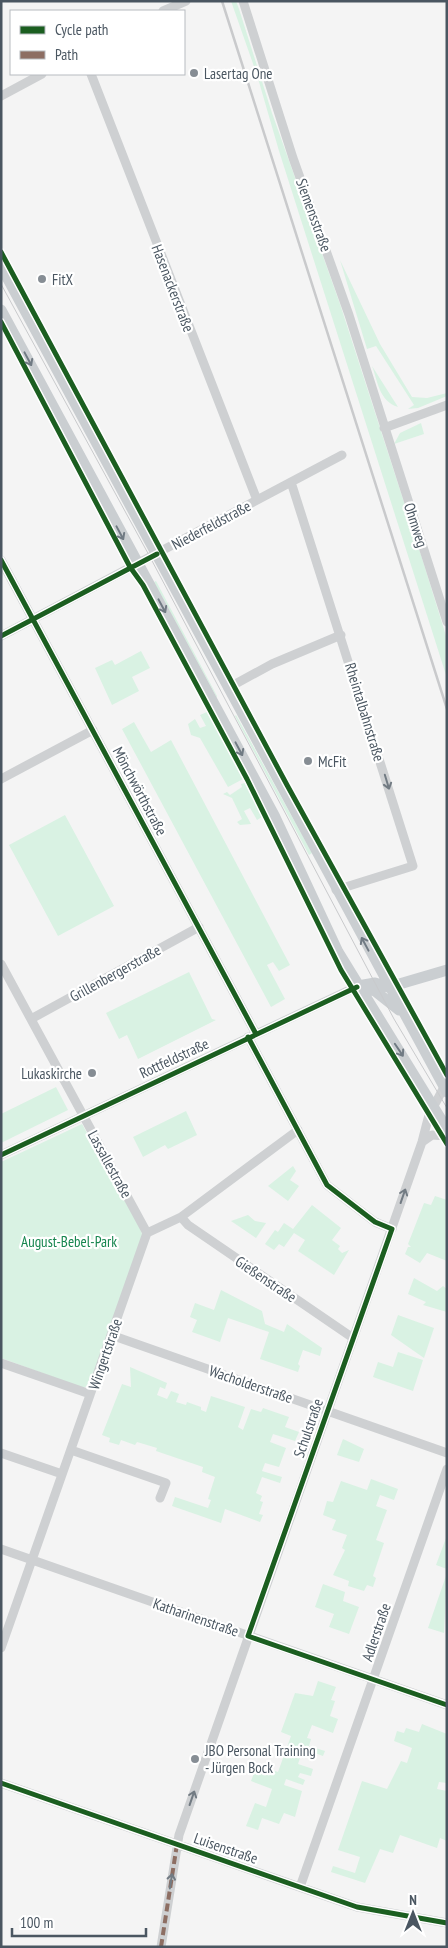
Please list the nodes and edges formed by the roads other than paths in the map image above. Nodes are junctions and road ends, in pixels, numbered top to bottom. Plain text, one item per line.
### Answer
1 (186, 1) edge
2 (243, 1) edge
3 (164, 8) edge
4 (40, 75) edge
5 (91, 75) edge
6 (1, 96) edge
7 (1, 266) edge
8 (2, 315) edge
9 (447, 405) edge
10 (384, 428) junction
11 (342, 455) dead end
12 (291, 482) junction
13 (257, 500) junction
14 (157, 554) junction
15 (1, 560) edge
16 (138, 564) junction
17 (33, 621) junction
18 (447, 622) edge
19 (341, 635) junction
20 (1, 636) edge
21 (228, 688) junction
22 (92, 730) junction
23 (1, 778) edge
24 (336, 890) junction
25 (199, 927) junction
26 (1, 964) edge
27 (347, 967) junction
28 (447, 970) edge
29 (374, 983) junction
30 (358, 986) junction
31 (388, 987) junction
32 (379, 994) junction
33 (372, 1009) junction
34 (402, 1011) junction
35 (31, 1019) junction
36 (252, 1036) junction
37 (446, 1088) edge
38 (433, 1107) junction
39 (83, 1115) junction
40 (447, 1129) edge
41 (298, 1130) junction
42 (447, 1136) edge
43 (422, 1142) junction
44 (1, 1155) edge
45 (181, 1217) junction
46 (392, 1229) junction
47 (148, 1232) junction
48 (111, 1335) junction
49 (353, 1338) junction
50 (1, 1363) edge
51 (90, 1394) junction
52 (328, 1411) junction
53 (71, 1450) junction
54 (1, 1453) edge
55 (447, 1453) edge
56 (447, 1470) edge
57 (62, 1474) junction
58 (160, 1498) dead end
59 (1, 1549) edge
60 (32, 1560) junction
61 (248, 1636) junction
62 (1, 1648) edge
63 (373, 1680) junction
64 (447, 1705) edge
65 (1, 1783) edge
66 (177, 1844) junction
67 (300, 1887) junction
68 (447, 1923) edge
69 (161, 1947) edge

1 - 3 street
2 - 10 street, Siemensstraße
4 - 6 street
5 - 13 street, Hasenackerstraße
7 - 14 main road
8 -> 16 main road
9 - 10 street
10 - 18 street, Ohmweg
11 - 12 street, Niederfeldstraße
12 - 13 street, Niederfeldstraße
12 - 19 street, Rheintalbahnstraße
13 - 14 street, Niederfeldstraße
14 - 16 street, Niederfeldstraße
14 - 21 main road
15 - 17 street, Mönchwörthstraße
16 - 17 street, Niederfeldstraße
16 -> 27 main road
17 - 20 street, Niederfeldstraße
17 - 22 street, Mönchwörthstraße
19 - 21 street
19 -> 24 street, Rheintalbahnstraße
21 - 24 main road
22 - 23 street
22 - 25 street, Mönchwörthstraße
31 -> 24 main road
25 - 35 street, Grillenbergerstraße
25 - 36 street, Mönchwörthstraße
26 - 35 street, Lassallestraße
27 - 29 main road
27 - 30 main road
28 - 31 main road
29 - 30 main road
29 - 31 main road
30 - 32 main road
30 - 33 main road
30 - 36 street, Rottfeldstraße
31 - 32 main road
31 - 34 main road
32 - 33 main road
32 - 34 main road
33 -> 38 main road
34 - 37 main road
35 - 39 street, Lassallestraße
36 - 39 street, Rottfeldstraße
36 - 41 street, Mönchwörthstraße
37 - 38 street, Schulstraße
38 - 40 main road
38 - 43 street, Schulstraße
39 - 44 street, Rottfeldstraße
39 - 47 street, Lassallestraße
41 - 45 street
41 - 46 street, Mönchwörthstraße
42 - 43 street
46 -> 43 street, Schulstraße
45 - 47 street
45 - 49 street, Gießenstraße
46 - 49 street, Schulstraße
47 - 48 street, Wingertstraße
48 - 51 street, Wingertstraße
48 - 52 street, Wacholderstraße
49 - 52 street, Schulstraße
50 - 51 street
51 - 53 street, Wingertstraße
52 - 55 street, Wacholderstraße
52 - 61 street, Schulstraße
53 - 57 street, Wingertstraße
53 - 58 street
54 - 57 street
56 - 63 street, Adlerstraße
57 - 60 street, Wingertstraße
59 - 60 street, Katharinenstraße
60 - 61 street, Katharinenstraße
60 - 62 street, Wingertstraße
61 - 63 street, Katharinenstraße
66 -> 61 street, Schulstraße
63 - 64 street, Katharinenstraße
63 - 67 street, Adlerstraße
65 - 66 street, Luisenstraße
66 - 67 street, Luisenstraße
69 -> 66 street, Schulstraße
67 - 68 street, Luisenstraße

